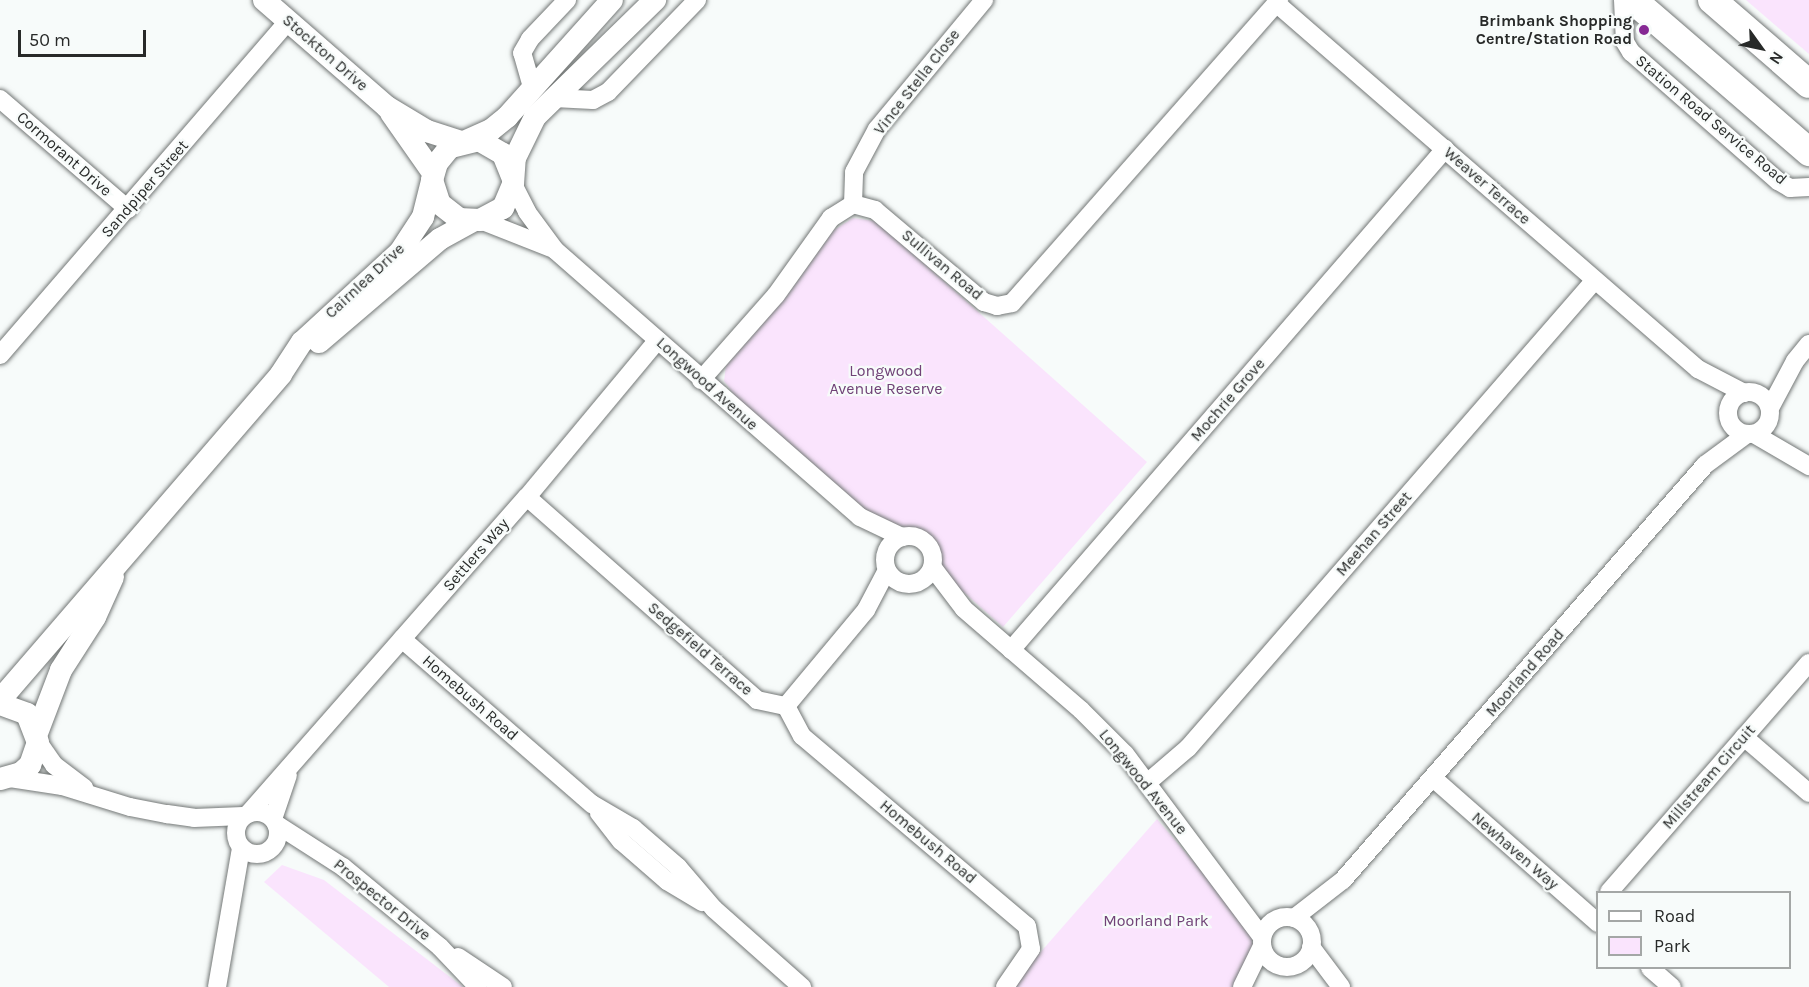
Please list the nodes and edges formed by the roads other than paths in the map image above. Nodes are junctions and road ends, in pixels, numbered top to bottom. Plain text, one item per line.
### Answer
1 (264, 0) edge
2 (567, 0) edge
3 (612, 0) edge
4 (656, 0) edge
5 (697, 0) edge
6 (984, 0) edge
7 (1623, 0) edge
8 (1633, 0) edge
9 (1712, 0) edge
10 (1277, 1) edge
11 (288, 21) junction
12 (1809, 84) edge
13 (532, 87) junction
14 (554, 98) junction
15 (0, 99) edge
16 (387, 107) junction
17 (463, 141) junction
18 (1445, 149) junction
19 (1809, 152) edge
20 (433, 176) junction
21 (513, 182) junction
22 (1809, 187) edge
23 (853, 204) junction
24 (128, 209) junction
25 (476, 221) junction
26 (555, 250) junction
27 (1595, 280) junction
28 (658, 340) junction
29 (1809, 344) edge
30 (0, 356) edge
31 (1795, 361) junction
32 (1698, 369) junction
33 (281, 374) junction
34 (701, 380) junction
35 (1747, 392) junction
36 (1770, 411) junction
37 (1729, 415) junction
38 (1750, 434) junction
39 (1805, 463) edge
40 (1705, 465) junction
41 (527, 497) junction
42 (860, 517) junction
43 (902, 537) junction
44 (121, 559) junction
45 (886, 562) junction
46 (933, 568) junction
47 (910, 583) junction
48 (964, 609) junction
49 (866, 610) junction
50 (402, 639) junction
51 (1011, 650) junction
52 (1809, 663) edge
53 (0, 702) edge
54 (786, 706) junction
55 (38, 737) junction
56 (1744, 737) junction
57 (290, 768) junction
58 (1433, 778) junction
59 (5, 779) edge
60 (1147, 783) junction
61 (1809, 793) edge
62 (96, 796) junction
63 (246, 814) junction
64 (194, 818) junction
65 (275, 822) junction
66 (239, 844) junction
67 (265, 852) junction
68 (322, 853) junction
69 (1344, 880) junction
70 (1610, 891) edge
71 (1231, 892) junction
72 (233, 900) junction
73 (1595, 915) edge
74 (1286, 918) junction
75 (1311, 941) junction
76 (1262, 942) junction
77 (440, 947) junction
78 (1288, 965) junction
79 (1651, 969) edge
80 (217, 987) edge
81 (478, 987) edge
82 (503, 987) edge
83 (802, 987) edge
84 (1005, 987) edge
85 (1242, 987) edge
86 (1247, 987) edge
87 (1336, 987) edge
88 (1341, 987) edge
89 (1672, 987) edge

1 - 11 street, Stockton Drive
2 - 13 street
3 - 13 street
4 - 14 street
5 - 14 street
6 - 23 street, Vince Stella Close
7 - 22 street, Station Road Service Road
8 - 19 main road
9 - 12 main road
10 - 18 street, Weaver Terrace
10 - 23 street, Sullivan Road
11 - 16 street, Stockton Drive
11 - 24 street, Sandpiper Street
13 - 17 street
14 - 21 street
15 - 24 street, Cormorant Drive
16 - 17 street, Stockton Drive
16 - 20 street, Stockton Drive
17 - 20 street
17 - 21 street
18 - 27 street, Weaver Terrace
18 - 51 street, Mochrie Grove
20 - 25 street
20 - 33 street, Cairnlea Drive
21 - 25 street
21 - 26 street, Longwood Avenue
23 - 34 street
24 - 30 street, Sandpiper Street
25 - 26 street, Longwood Avenue
25 - 33 street, Cairnlea Drive
26 - 28 street, Longwood Avenue
27 - 32 street, Weaver Terrace
27 - 60 street, Meehan Street
28 - 34 street, Longwood Avenue
28 - 41 street, Settlers Way
29 - 31 street
31 - 35 street
31 - 36 street
32 - 35 street, Weaver Terrace
32 - 37 street, Weaver Terrace
33 - 44 street, Cairnlea Drive
34 - 42 street, Longwood Avenue
35 - 36 street
35 - 37 street
36 - 38 street
36 - 39 street
37 - 38 street
37 - 40 street, Moorland Road
38 - 39 street
38 - 40 street, Moorland Road
40 - 58 street, Moorland Road
41 - 50 street, Settlers Way
41 - 54 street, Sedgefield Terrace
42 - 43 street, Longwood Avenue
42 - 45 street, Longwood Avenue
43 - 45 street
43 - 46 street
44 - 53 street, Cairnlea Drive
44 - 55 street, Cairnlea Drive
45 - 47 street
45 - 49 street
46 - 47 street
46 - 48 street, Longwood Avenue
47 - 48 street, Longwood Avenue
47 - 49 street
48 - 51 street, Longwood Avenue
49 - 54 street
50 - 57 street, Settlers Way
50 - 83 street, Homebush Road
51 - 60 street, Longwood Avenue
52 - 56 street, Millstream Circuit
53 - 55 street
54 - 84 street, Homebush Road
55 - 59 street, Cairnlea Drive
55 - 62 street
56 - 61 street
56 - 70 street, Millstream Circuit
57 - 63 street, Settlers Way
57 - 65 street, Settlers Way
58 - 69 street, Moorland Road
58 - 73 street, Newhaven Way
59 - 62 street
60 - 71 street, Longwood Avenue
62 - 64 street
63 - 64 street
63 - 65 street
63 - 66 street
64 - 66 street
65 - 67 street
65 - 68 street, Prospector Drive
66 - 67 street
66 - 72 street
67 - 68 street, Prospector Drive
67 - 72 street
68 - 77 street, Prospector Drive
69 - 74 street, Moorland Road
69 - 75 street, Moorland Road
71 - 74 street, Longwood Avenue
71 - 76 street, Longwood Avenue
72 - 80 street
74 - 75 street, Longwood Avenue
74 - 76 street, Moorland Road
75 - 78 street, Moorland Road
75 - 88 street, Longwood Avenue
76 - 78 street, Longwood Avenue
76 - 85 street, Moorland Road
77 - 81 street, Prospector Drive
77 - 82 street, Prospector Drive
78 - 86 street, Moorland Road
78 - 87 street, Longwood Avenue
79 - 89 street

